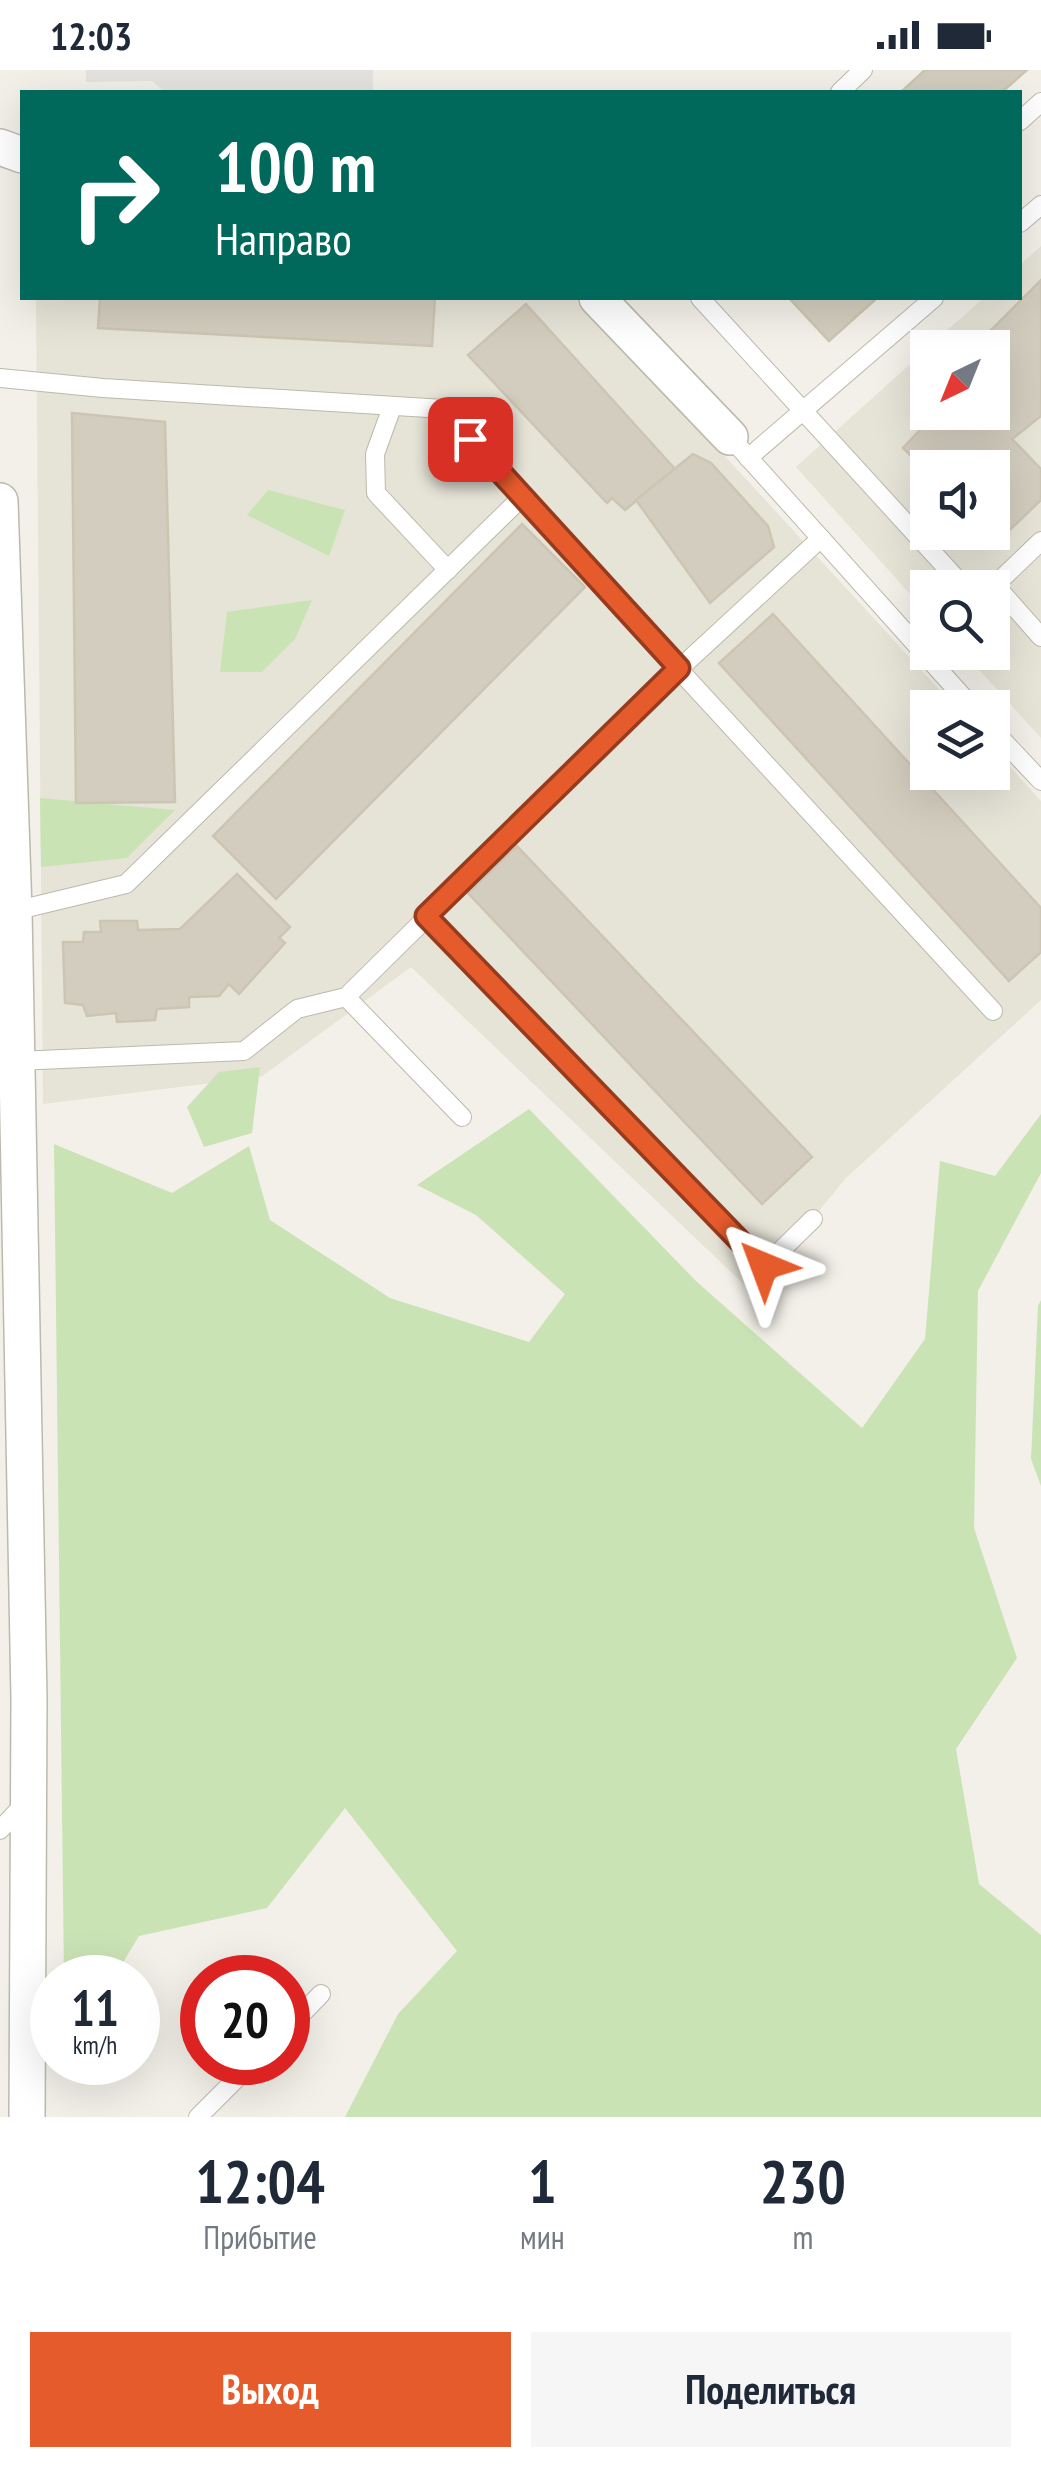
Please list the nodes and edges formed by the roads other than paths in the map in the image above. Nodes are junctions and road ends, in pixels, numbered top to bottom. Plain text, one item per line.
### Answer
1 (864, 70) edge
2 (842, 90) edge
3 (1041, 102) edge
4 (1022, 119) edge
5 (1041, 205) edge
6 (1022, 221) edge
7 (599, 300) edge
8 (702, 300) edge
9 (932, 300) edge
10 (0, 378) edge
11 (392, 407) junction
12 (804, 410) junction
13 (739, 448) junction
14 (521, 498) junction
15 (0, 501) edge
16 (821, 538) junction
17 (1041, 541) edge
18 (448, 570) junction
19 (949, 570) edge
20 (1010, 571) edge
21 (1010, 603) edge
22 (910, 636) edge
23 (1041, 637) edge
24 (679, 668) junction
25 (940, 670) edge
26 (958, 690) edge
27 (1010, 748) edge
28 (1041, 782) edge
29 (14, 910) junction
30 (426, 916) junction
31 (8, 990) edge
32 (346, 997) junction
33 (993, 1010) dead end
34 (16, 1062) junction
35 (462, 1116) dead end
36 (813, 1219) dead end
37 (12, 1387) edge
38 (29, 1800) junction
39 (0, 1830) edge
40 (321, 1994) dead end
41 (310, 2005) edge
42 (230, 2085) edge
43 (27, 2117) edge
44 (198, 2117) edge

1 - 2 lane
3 - 4 lane
5 - 6 lane
7 - 13 street
8 - 12 lane
9 - 12 lane
10 - 11 lane
11 - 14 lane
11 - 18 lane
12 - 13 lane
12 - 19 lane
13 - 16 lane
14 - 18 lane
14 - 24 lane
15 - 29 street
16 - 22 lane
16 - 24 lane
17 - 20 lane
18 - 29 lane
21 - 23 lane
24 - 30 lane
24 - 33 lane
25 - 26 lane
27 - 28 lane
29 - 31 street
30 - 32 lane
30 - 36 lane
31 - 34 street
32 - 34 lane
32 - 35 lane
34 - 37 street
37 - 38 street
38 - 39 lane
38 - 43 street
40 - 41 lane
42 - 44 lane

